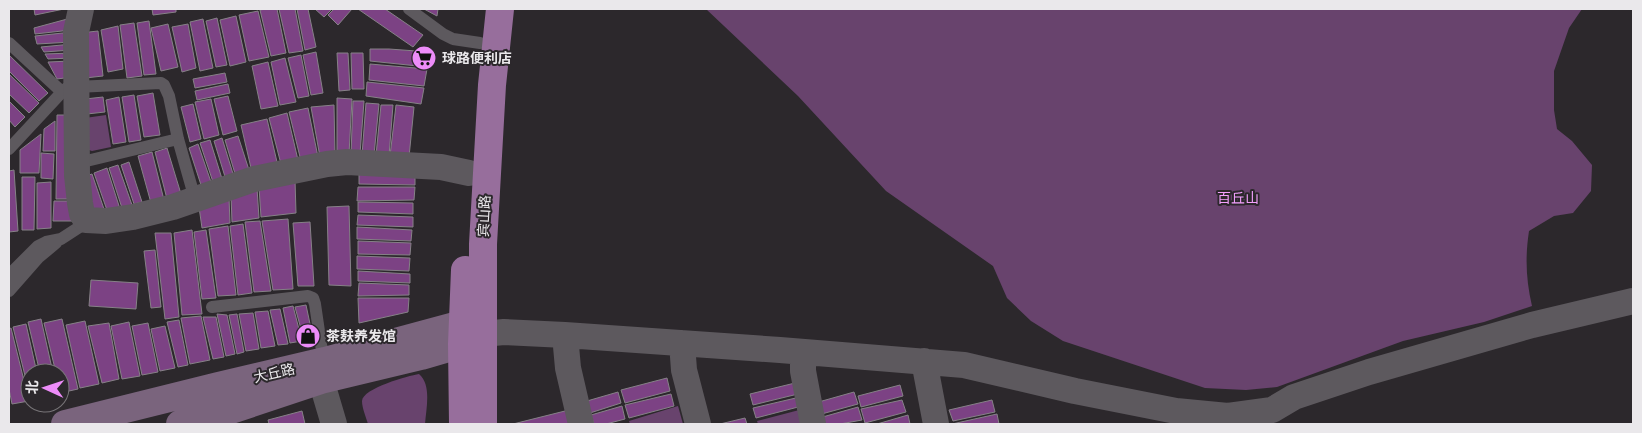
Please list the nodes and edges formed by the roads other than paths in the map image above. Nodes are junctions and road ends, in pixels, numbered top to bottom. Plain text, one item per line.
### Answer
1 (80, 9) edge
2 (409, 9) edge
3 (481, 9) edge
4 (500, 9) edge
5 (9, 43) edge
6 (480, 43) junction
7 (69, 89) junction
8 (178, 139) junction
9 (9, 149) edge
10 (78, 162) junction
11 (469, 173) junction
12 (195, 199) junction
13 (86, 220) junction
14 (61, 239) junction
15 (9, 275) edge
16 (9, 291) edge
17 (1633, 301) edge
18 (212, 307) dead end
19 (475, 333) junction
20 (565, 334) junction
21 (682, 343) junction
22 (802, 352) junction
23 (924, 361) junction
24 (323, 370) junction
25 (220, 419) edge
26 (65, 424) edge
27 (180, 424) edge
28 (334, 424) edge
29 (463, 424) edge
30 (483, 424) edge
31 (581, 424) edge
32 (698, 424) edge
33 (813, 424) edge
34 (936, 424) edge

1 - 7 street
2 - 6 lane
3 - 6 main road, 宾山路
4 - 19 main road, 宾山路
5 - 7 lane
6 - 11 main road, 宾山路
7 - 8 lane
7 - 9 lane
7 - 10 street
8 - 10 lane
8 - 12 lane
10 - 13 street
11 - 12 street
11 - 19 main road, 宾山路
12 - 13 street
13 - 14 lane
14 - 15 lane
14 - 16 lane
17 - 23 street
18 - 24 lane
19 - 20 street
19 - 24 main road, 大丘路
19 - 29 main road, 宾山路
19 - 30 main road, 宾山路
20 - 21 street
20 - 31 street
21 - 22 street
21 - 32 street
22 - 23 street
22 - 33 street
23 - 34 street
24 - 25 main road, 大丘路
24 - 26 main road, 大丘路
24 - 28 street
25 - 27 main road, 大丘路

